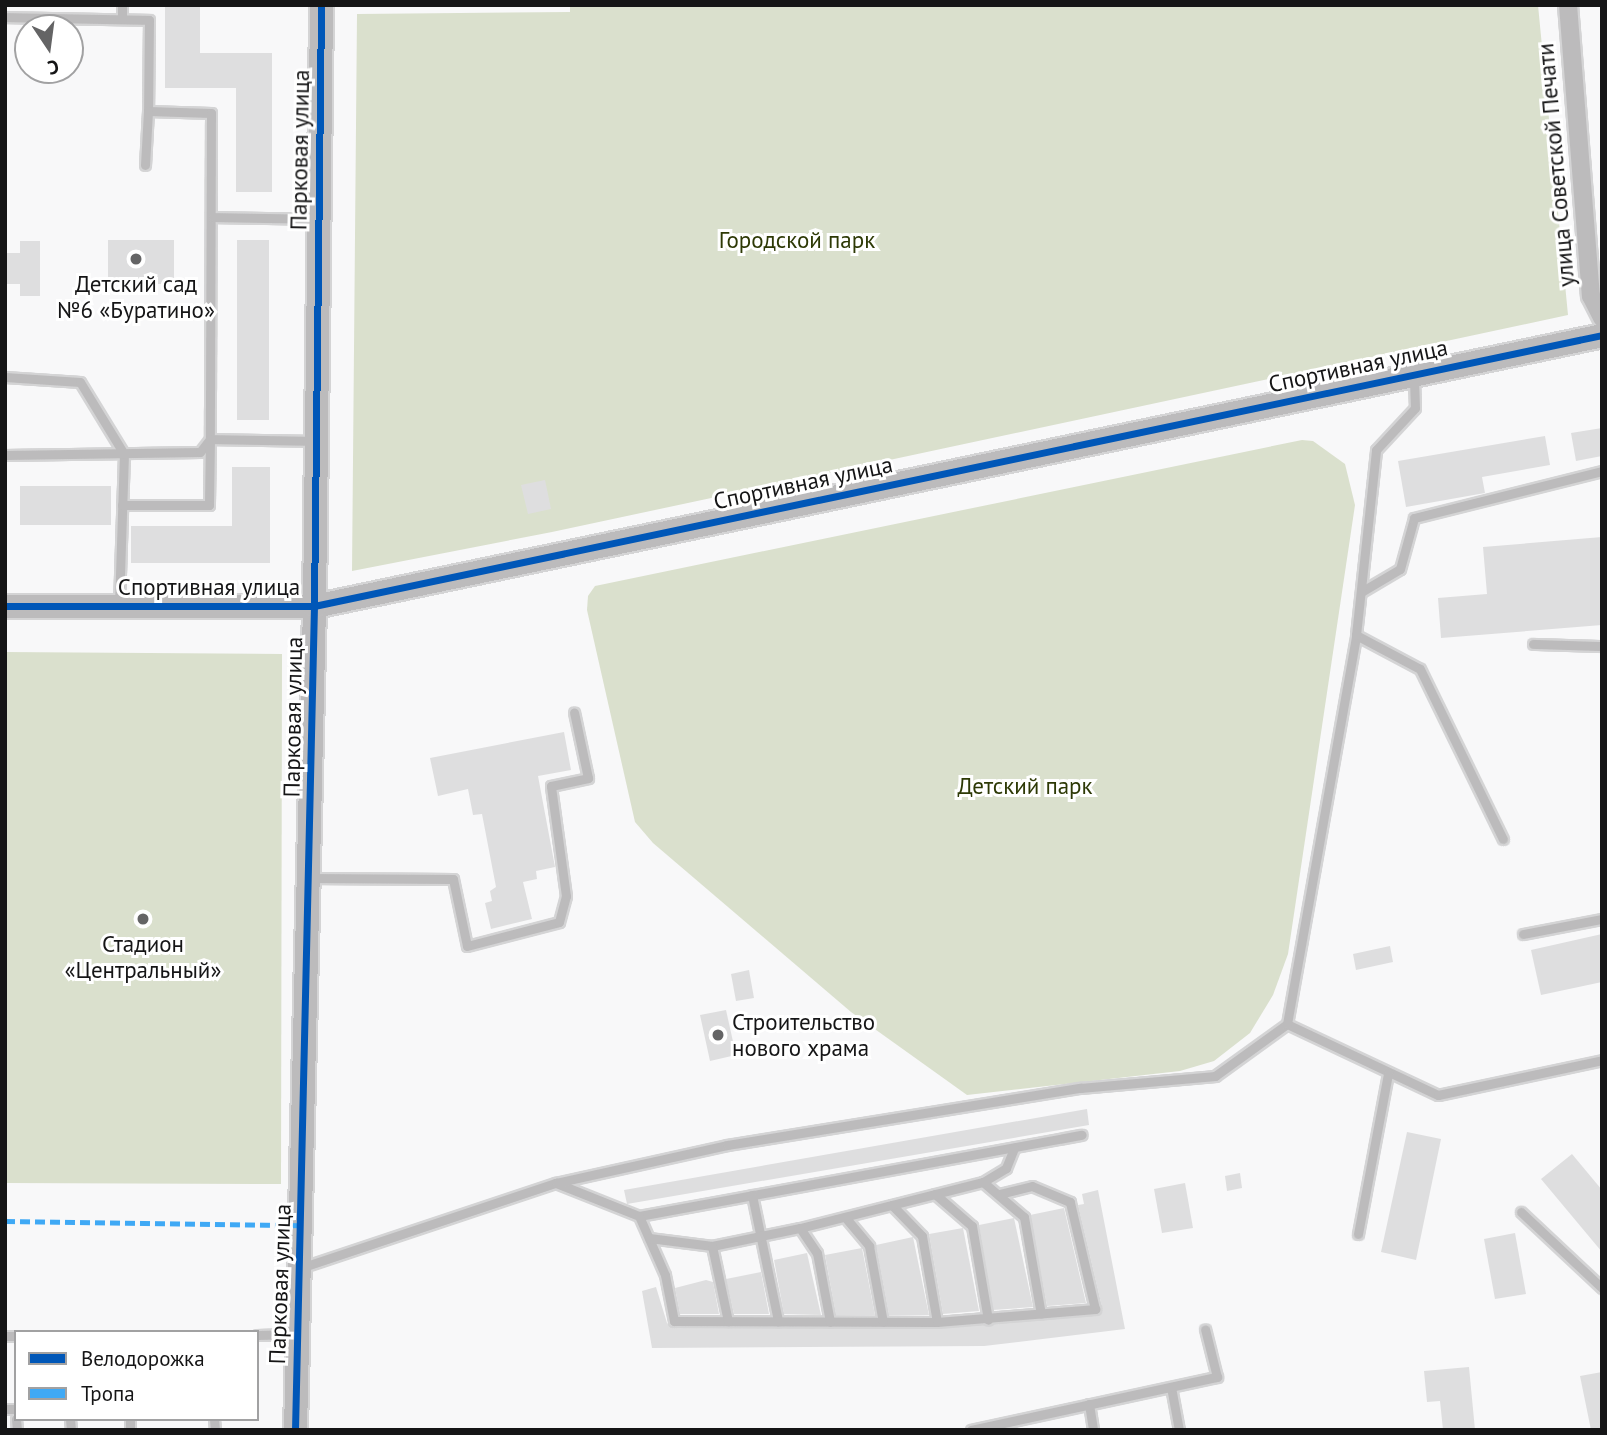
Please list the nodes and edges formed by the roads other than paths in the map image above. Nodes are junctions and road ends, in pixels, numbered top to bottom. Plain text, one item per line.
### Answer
1 (122, 5) edge
2 (321, 5) edge
3 (1568, 5) edge
4 (5, 17) edge
5 (122, 19) junction
6 (148, 111) junction
7 (145, 165) dead end
8 (213, 217) junction
9 (319, 219) junction
10 (1596, 295) edge
11 (1602, 318) edge
12 (1602, 335) edge
13 (1414, 373) junction
14 (5, 377) edge
15 (210, 439) junction
16 (316, 440) junction
17 (5, 454) edge
18 (124, 454) junction
19 (1602, 471) edge
20 (122, 505) junction
21 (1361, 592) junction
22 (5, 606) edge
23 (119, 606) junction
24 (314, 606) junction
25 (1356, 635) junction
26 (1533, 644) dead end
27 (1602, 646) edge
28 (574, 712) dead end
29 (1503, 839) dead end
30 (308, 878) junction
31 (1602, 919) edge
32 (1523, 934) dead end
33 (1287, 1024) junction
34 (1602, 1060) edge
35 (1388, 1073) junction
36 (1082, 1135) dead end
37 (1014, 1148) junction
38 (983, 1182) junction
39 (556, 1183) junction
40 (934, 1194) junction
41 (752, 1195) junction
42 (1000, 1195) junction
43 (892, 1205) junction
44 (1521, 1212) dead end
45 (639, 1216) junction
46 (845, 1217) junction
47 (800, 1228) junction
48 (1358, 1234) dead end
49 (761, 1237) junction
50 (649, 1238) junction
51 (712, 1246) junction
52 (299, 1268) junction
53 (1602, 1288) edge
54 (1041, 1314) junction
55 (988, 1320) junction
56 (729, 1321) junction
57 (778, 1321) junction
58 (830, 1322) junction
59 (883, 1322) junction
60 (937, 1322) junction
61 (1205, 1329) dead end
62 (298, 1334) junction
63 (259, 1335) edge
64 (1171, 1387) junction
65 (1089, 1404) junction
66 (1010, 1426) edge
67 (295, 1430) edge
68 (971, 1430) edge
69 (1093, 1430) edge
70 (1179, 1430) edge

1 - 5 lane
2 - 9 street, Парковая улица
3 - 10 street, улица Советской Печати
4 - 5 lane
5 - 6 lane
6 - 7 lane
6 - 8 lane
8 - 9 lane
8 - 15 lane
9 - 16 street, Парковая улица
10 - 11 street, улица Советской Печати
12 - 13 street, Спортивная улица
13 - 21 lane
13 - 24 street, Спортивная улица
14 - 18 lane
15 - 16 lane
15 - 18 lane
15 - 20 lane
16 - 24 street, Парковая улица
17 - 18 lane
18 - 20 lane
19 - 21 lane
20 - 23 lane
21 - 25 lane
22 - 23 street, Спортивная улица
23 - 24 street, Спортивная улица
24 - 30 street, Парковая улица
25 - 29 lane
25 - 33 lane
26 - 27 lane
28 - 30 lane
30 - 52 street, Парковая улица
31 - 32 lane
33 - 35 lane
33 - 39 lane
34 - 35 lane
35 - 48 lane
36 - 37 lane
37 - 38 lane
37 - 41 lane
38 - 40 lane
38 - 42 lane
39 - 45 lane
39 - 52 lane
40 - 43 lane
40 - 55 lane
41 - 45 lane
41 - 49 lane
42 - 54 lane
42 - 54 lane
43 - 46 lane
43 - 60 lane
44 - 53 lane
45 - 50 lane
46 - 47 lane
46 - 59 lane
47 - 49 lane
47 - 58 lane
49 - 51 lane
49 - 57 lane
50 - 51 lane
50 - 56 lane
51 - 56 lane
52 - 62 street, Парковая улица
54 - 55 lane
55 - 60 lane
56 - 57 lane
57 - 58 lane
58 - 59 lane
59 - 60 lane
61 - 64 lane
62 - 63 lane
62 - 67 street, Парковая улица
64 - 65 lane
64 - 70 lane
65 - 66 lane
65 - 69 lane
66 - 68 lane

